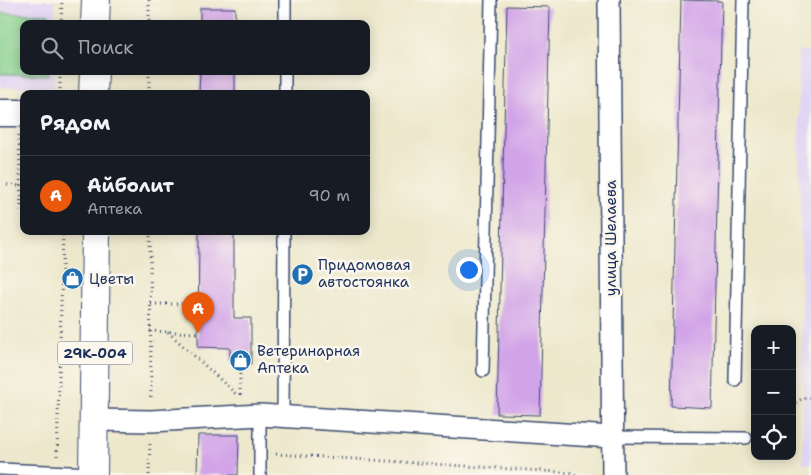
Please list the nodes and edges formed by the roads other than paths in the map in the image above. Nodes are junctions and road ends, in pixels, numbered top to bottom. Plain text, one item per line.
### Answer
1 (96, 0) edge
2 (285, 0) edge
3 (491, 0) edge
4 (609, 0) edge
5 (743, 0) edge
6 (95, 20) edge
7 (285, 20) edge
8 (94, 75) edge
9 (285, 75) edge
10 (93, 90) edge
11 (285, 90) edge
12 (96, 235) edge
13 (284, 235) edge
14 (483, 371) dead end
15 (735, 380) dead end
16 (260, 415) junction
17 (283, 416) junction
18 (94, 420) junction
19 (612, 437) junction
20 (746, 438) dead end
21 (0, 469) edge
22 (93, 474) edge
23 (260, 475) edge
24 (613, 475) edge

1 - 6 main road
2 - 7 lane
3 - 14 lane
4 - 19 street, улица Шелаева
5 - 15 lane
8 - 10 main road
9 - 11 lane
12 - 18 main road, 29К-004
13 - 17 lane
16 - 17 street
16 - 18 street
16 - 23 lane
17 - 19 street
18 - 22 main road, 29К-004
19 - 20 lane
19 - 24 street, улица Шелаева
21 - 22 lane

